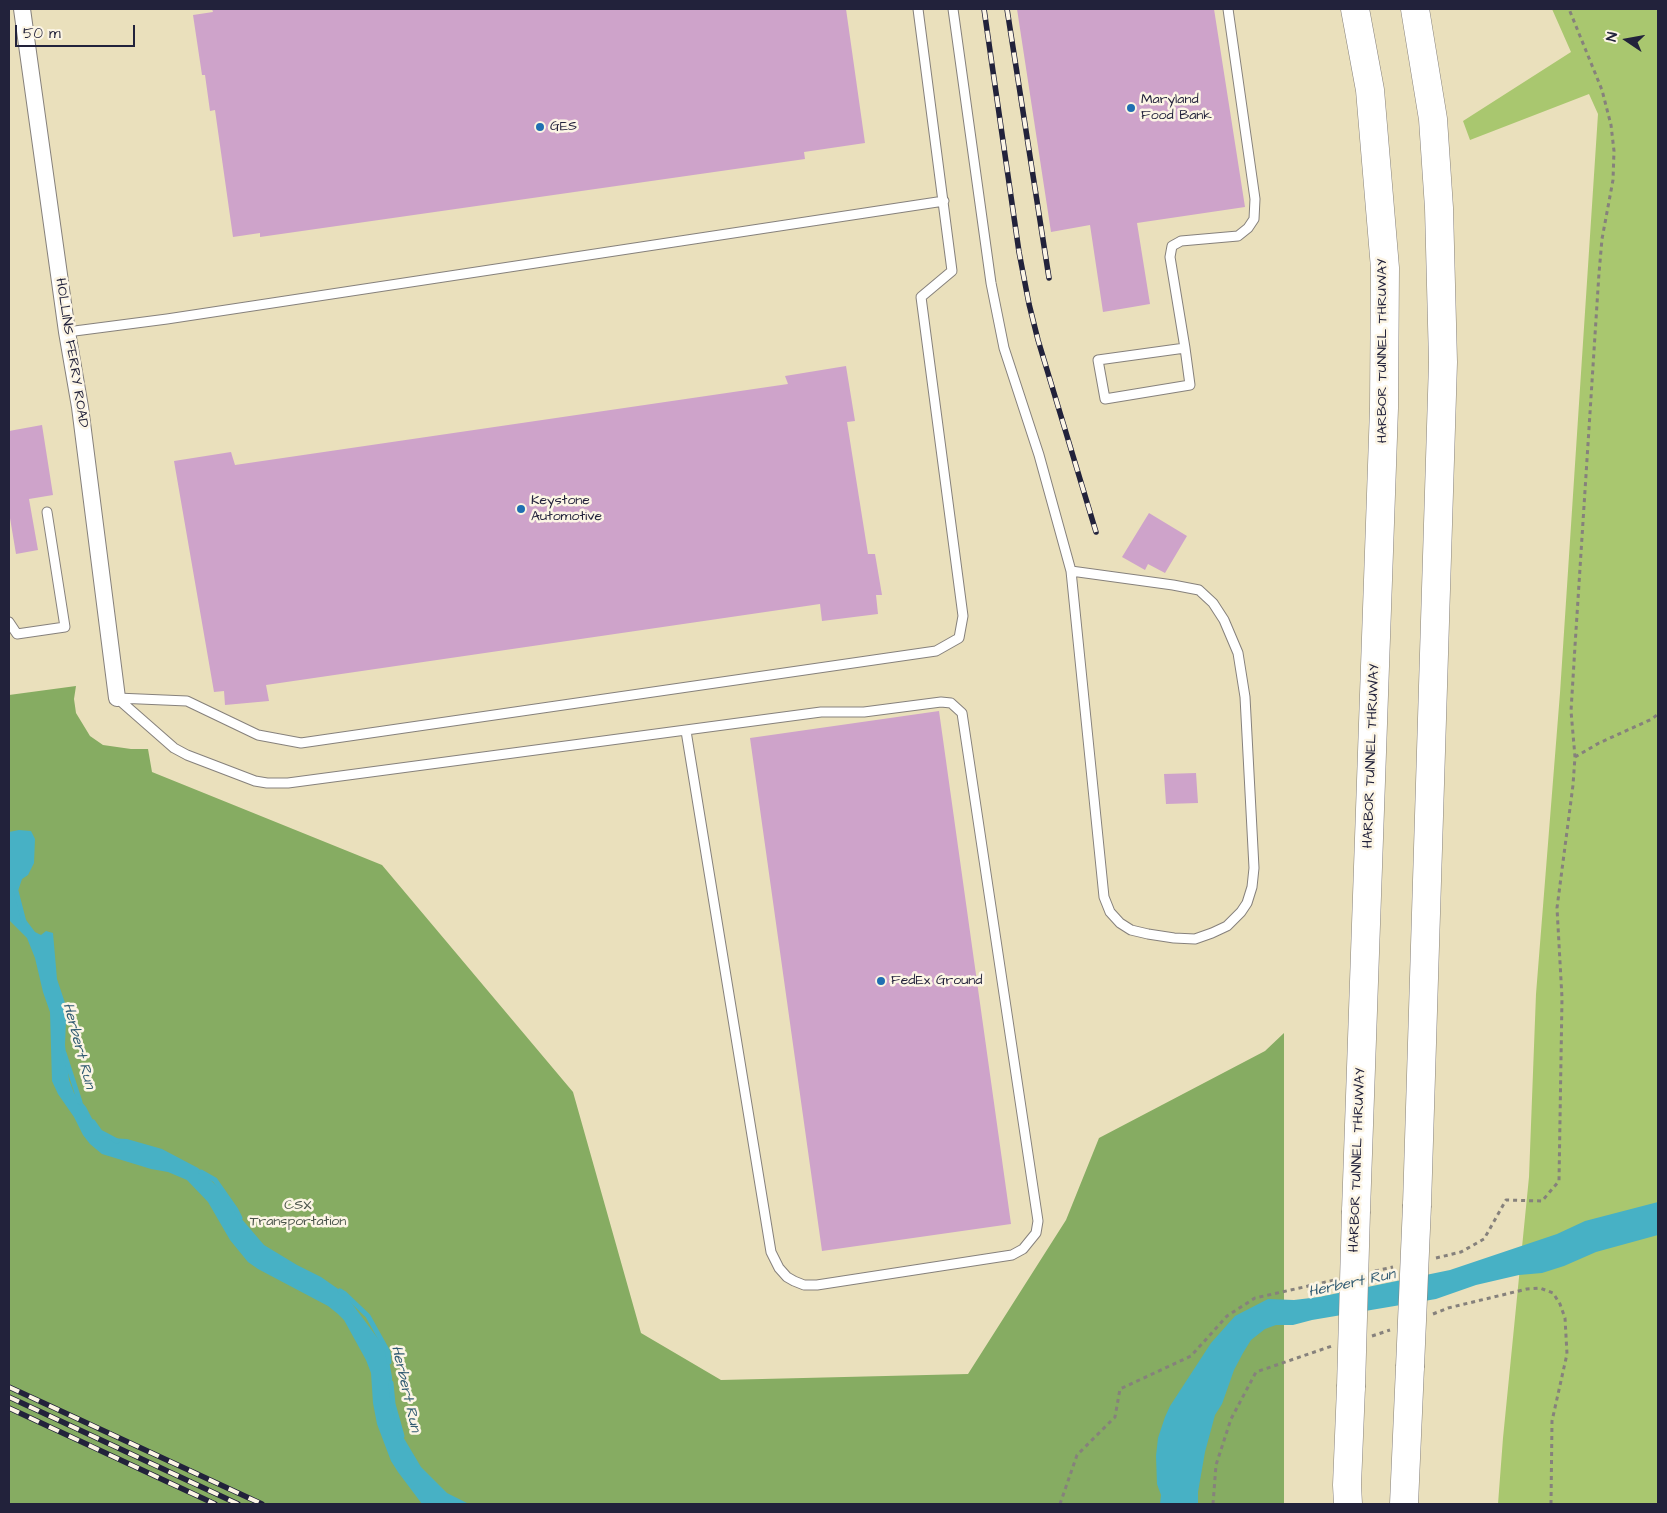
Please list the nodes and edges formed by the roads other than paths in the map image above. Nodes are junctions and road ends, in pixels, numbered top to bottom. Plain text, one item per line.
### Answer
1 (22, 9) edge
2 (918, 9) edge
3 (953, 9) edge
4 (1228, 9) edge
5 (1355, 9) edge
6 (1415, 9) edge
7 (944, 201) junction
8 (67, 332) junction
9 (1185, 348) junction
10 (47, 512) dead end
11 (1071, 571) junction
12 (9, 622) edge
13 (118, 698) junction
14 (686, 731) junction
15 (1348, 1504) edge
16 (1404, 1504) edge

1 - 8 street, HOLLINS FERRY ROAD
2 - 7 lane
3 - 11 lane
4 - 9 lane
5 - 15 highway, HARBOR TUNNEL THRUWAY, bridge
6 - 16 highway, bridge
7 - 8 lane
7 - 13 lane
8 - 13 street, HOLLINS FERRY ROAD
9 - 9 lane
10 - 12 lane
11 - 11 lane
13 - 14 lane
14 - 14 lane

